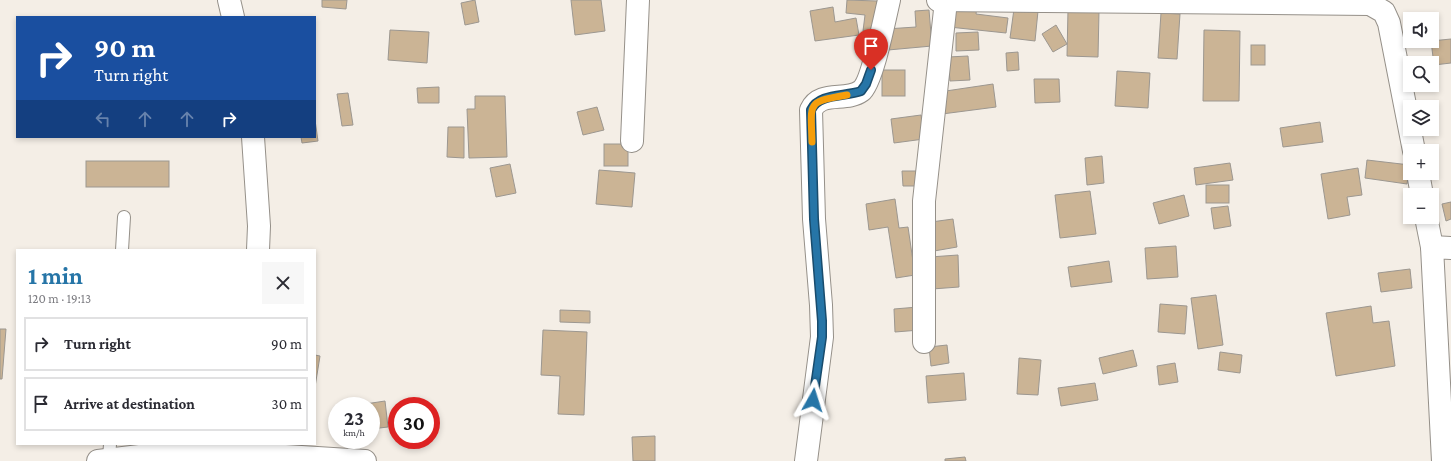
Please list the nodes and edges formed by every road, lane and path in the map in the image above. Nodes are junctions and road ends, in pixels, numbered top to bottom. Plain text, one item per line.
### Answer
1 (229, 0) edge
2 (638, 0) edge
3 (889, 0) edge
4 (942, 0) edge
5 (233, 16) edge
6 (253, 138) edge
7 (632, 141) dead end
8 (1413, 144) edge
9 (124, 217) dead end
10 (1430, 224) edge
11 (1442, 248) edge
12 (122, 249) edge
13 (258, 249) edge
14 (924, 342) dead end
15 (245, 453) edge
16 (106, 455) edge
17 (365, 461) edge
18 (806, 461) edge
19 (1443, 461) edge

1 - 5 street
2 - 7 street
3 - 18 street
4 - 8 street
4 - 14 street
6 - 13 street
9 - 12 lane
10 - 11 street
11 - 19 street
15 - 16 street
15 - 17 street

